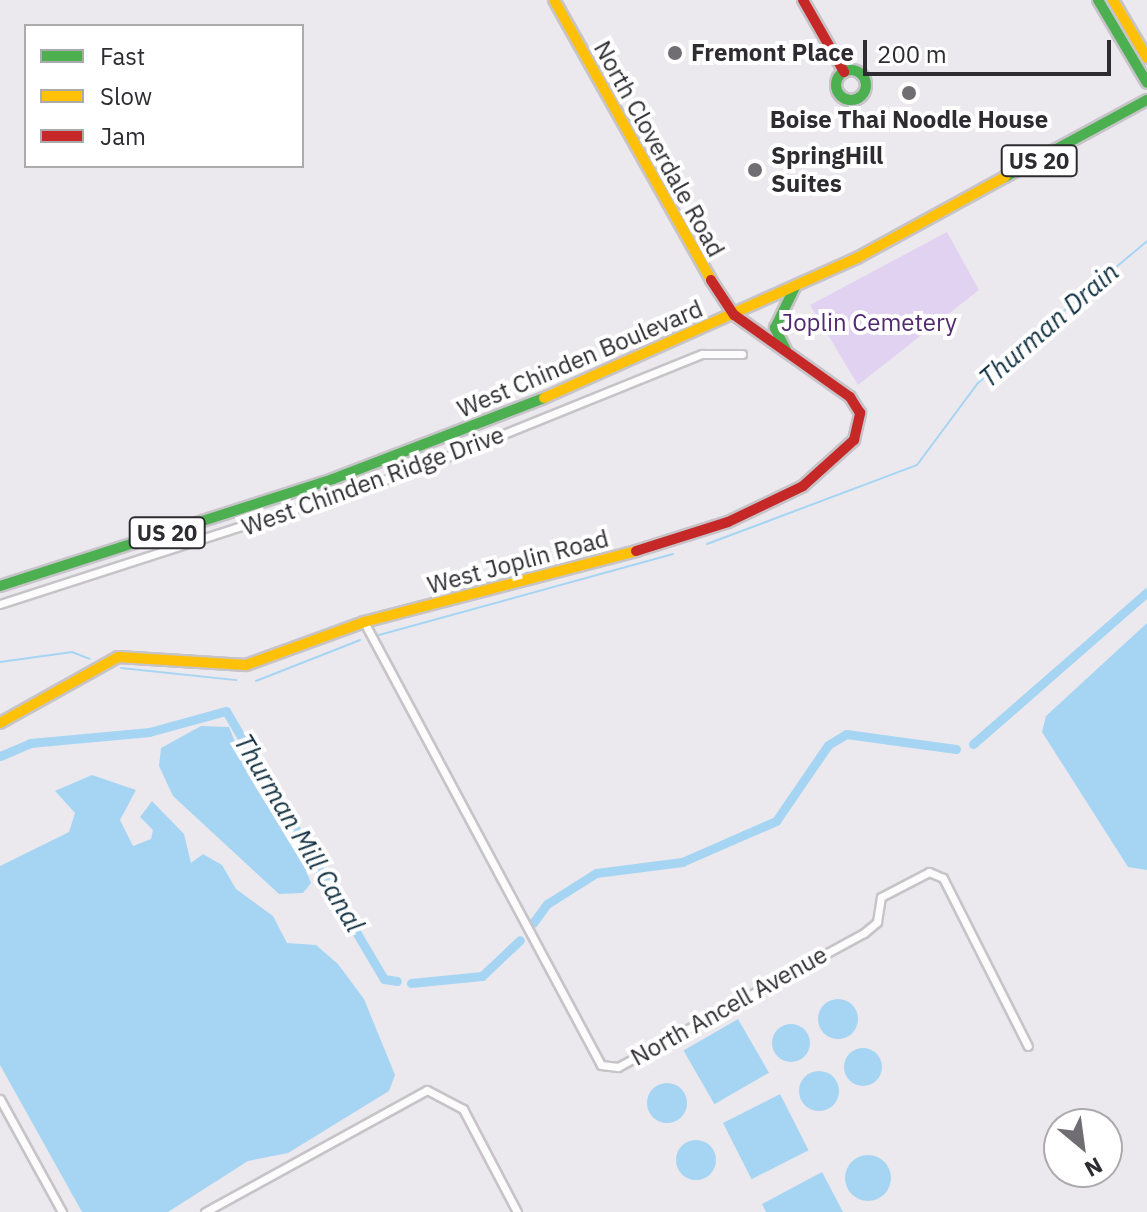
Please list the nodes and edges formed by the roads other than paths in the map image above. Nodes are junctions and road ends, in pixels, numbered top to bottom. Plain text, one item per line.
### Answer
1 (554, 0) edge
2 (803, 0) edge
3 (1098, 0) edge
4 (1113, 0) edge
5 (1147, 58) edge
6 (844, 72) dead end
7 (1147, 83) edge
8 (1147, 100) edge
9 (795, 287) junction
10 (734, 315) junction
11 (786, 350) junction
12 (742, 354) dead end
13 (0, 586) edge
14 (0, 604) edge
15 (364, 622) junction
16 (0, 723) edge
17 (1028, 1046) dead end
18 (0, 1099) edge
19 (62, 1212) edge
20 (205, 1212) edge
21 (517, 1212) edge

1 - 10 main road, North Cloverdale Road
2 - 6 main road
3 - 7 main road
4 - 5 main road
8 - 9 main road, West Chinden Boulevard / US 20
9 - 10 main road, West Chinden Boulevard
9 - 11 main road
10 - 11 main road, West Joplin Road
10 - 13 main road, West Chinden Boulevard / US 20
11 - 15 main road, West Joplin Road
12 - 14 street, West Chinden Ridge Drive
15 - 16 main road, West Joplin Road
15 - 17 street, North Ancell Avenue
18 - 19 street
20 - 21 street

